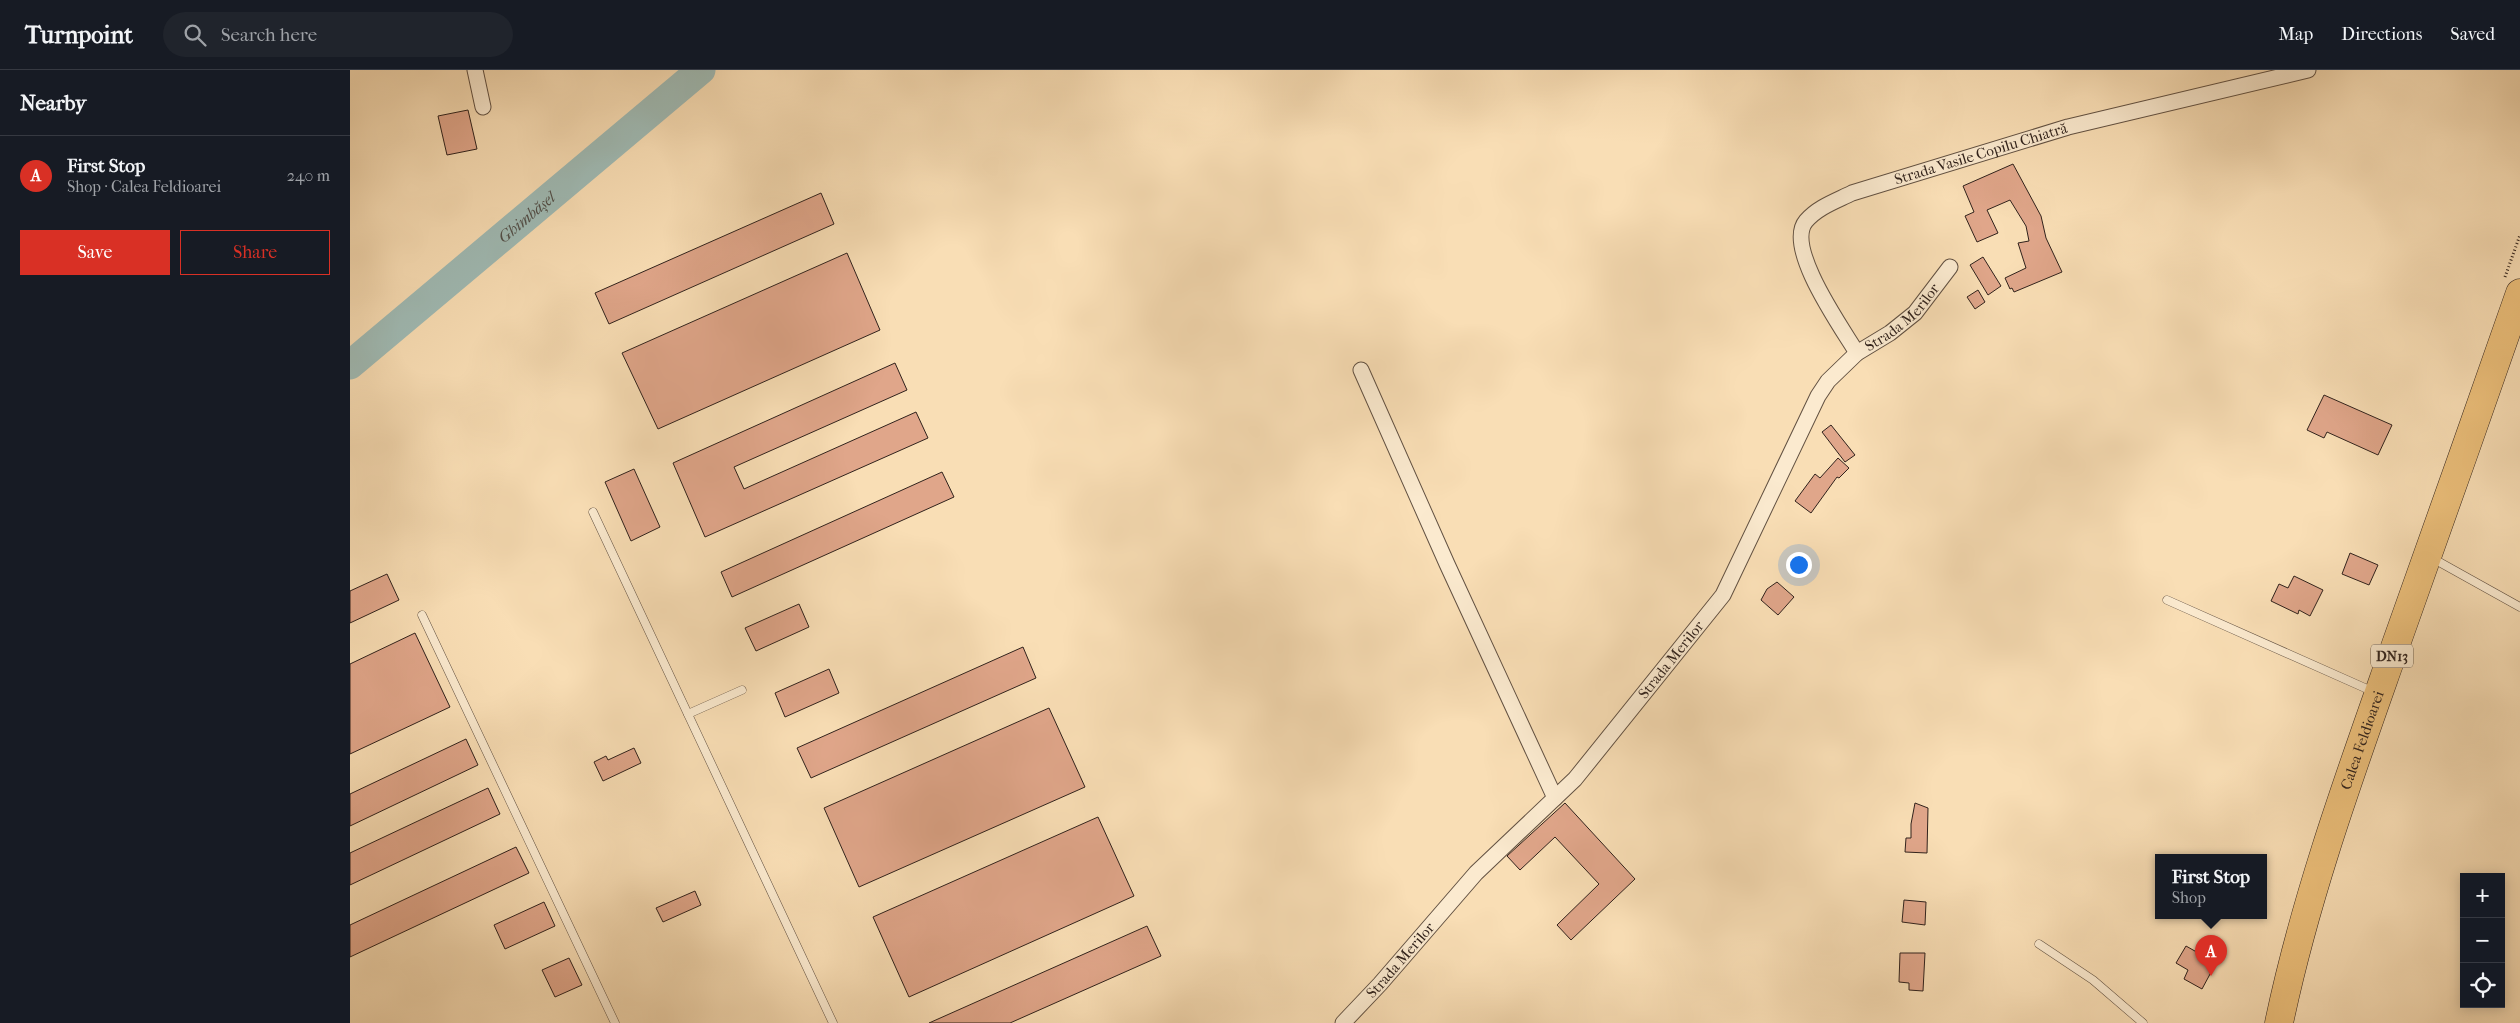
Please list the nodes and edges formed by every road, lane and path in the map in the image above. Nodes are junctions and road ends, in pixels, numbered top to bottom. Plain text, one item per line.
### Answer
1 (475, 70) edge
2 (2308, 70) edge
3 (483, 107) dead end
4 (1950, 267) dead end
5 (2520, 293) edge
6 (1857, 353) junction
7 (1361, 370) dead end
8 (593, 512) dead end
9 (2428, 556) junction
10 (2167, 600) dead end
11 (2520, 607) edge
12 (422, 615) dead end
13 (742, 690) dead end
14 (2379, 694) junction
15 (688, 714) junction
16 (1555, 798) junction
17 (2039, 944) dead end
18 (615, 1023) edge
19 (833, 1023) edge
20 (1343, 1023) edge
21 (2142, 1023) edge
22 (2279, 1023) edge

1 - 3 street
2 - 6 street, Strada Vasile Copilu Chiatră
4 - 6 street, Strada Merilor
5 - 9 highway, Calea Feldioarei / DN13
6 - 16 street, Strada Merilor
7 - 16 street
8 - 15 lane
9 - 11 lane
9 - 14 highway, Calea Feldioarei / DN13
10 - 14 lane
12 - 18 lane
13 - 15 lane
14 - 22 highway, Calea Feldioarei / DN13
15 - 19 lane
16 - 20 street, Strada Merilor
17 - 21 lane

